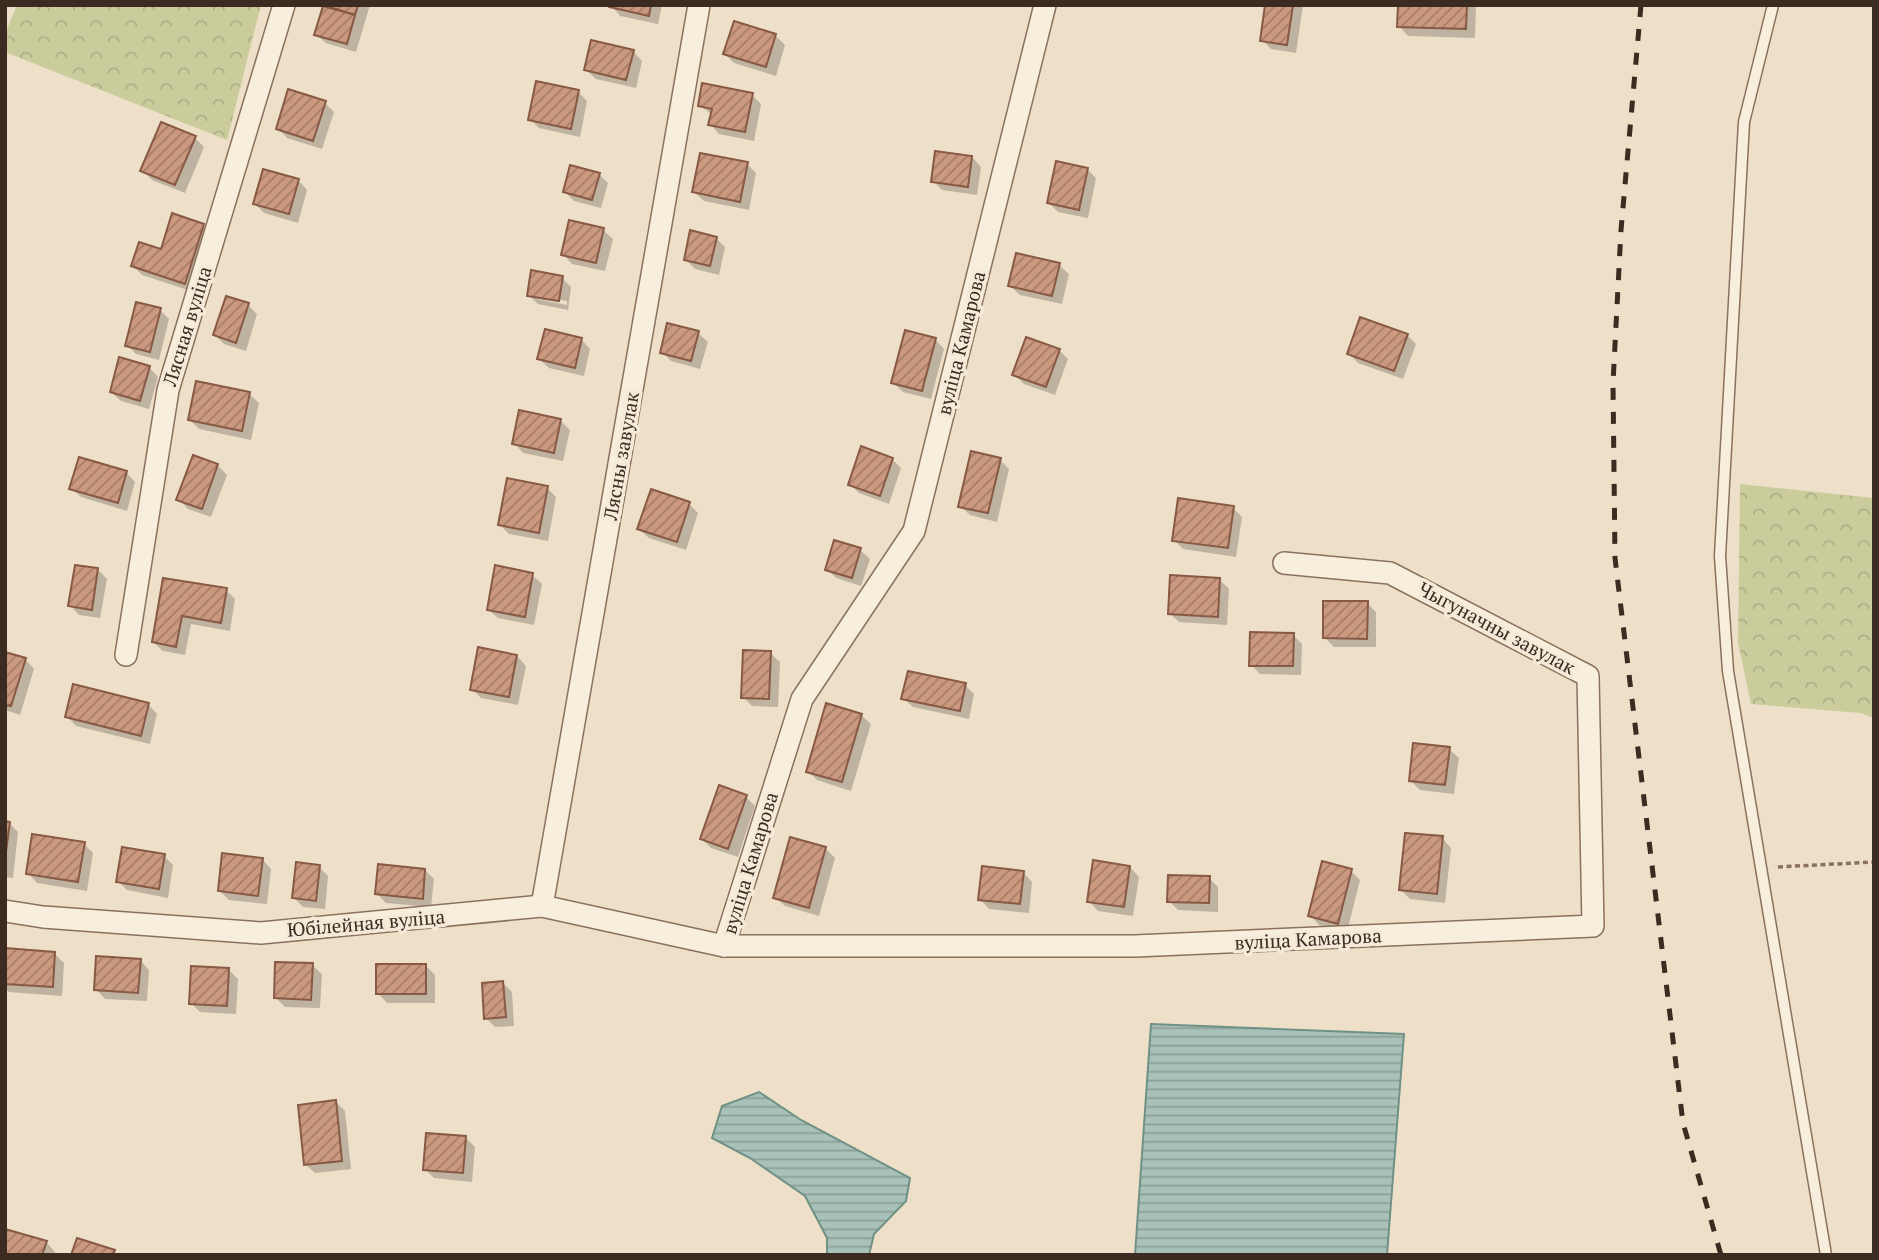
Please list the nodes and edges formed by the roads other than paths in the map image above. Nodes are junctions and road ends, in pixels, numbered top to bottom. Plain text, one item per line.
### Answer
1 (284, 5) edge
2 (699, 5) edge
3 (1045, 5) edge
4 (1773, 5) edge
5 (1284, 563) dead end
6 (126, 655) dead end
7 (542, 906) junction
8 (5, 911) edge
9 (1593, 926) joint
10 (724, 946) junction
11 (1826, 1255) edge

1 - 6 street, Лясная вуліца
2 - 7 street, Лясны завулак
3 - 10 street, вуліца Камарова
4 - 11 lane
5 - 9 street, Чыгуначны завулак
7 - 8 street, Юбілейная вуліца
7 - 10 street, Юбілейная вуліца
9 - 10 street, вуліца Камарова

